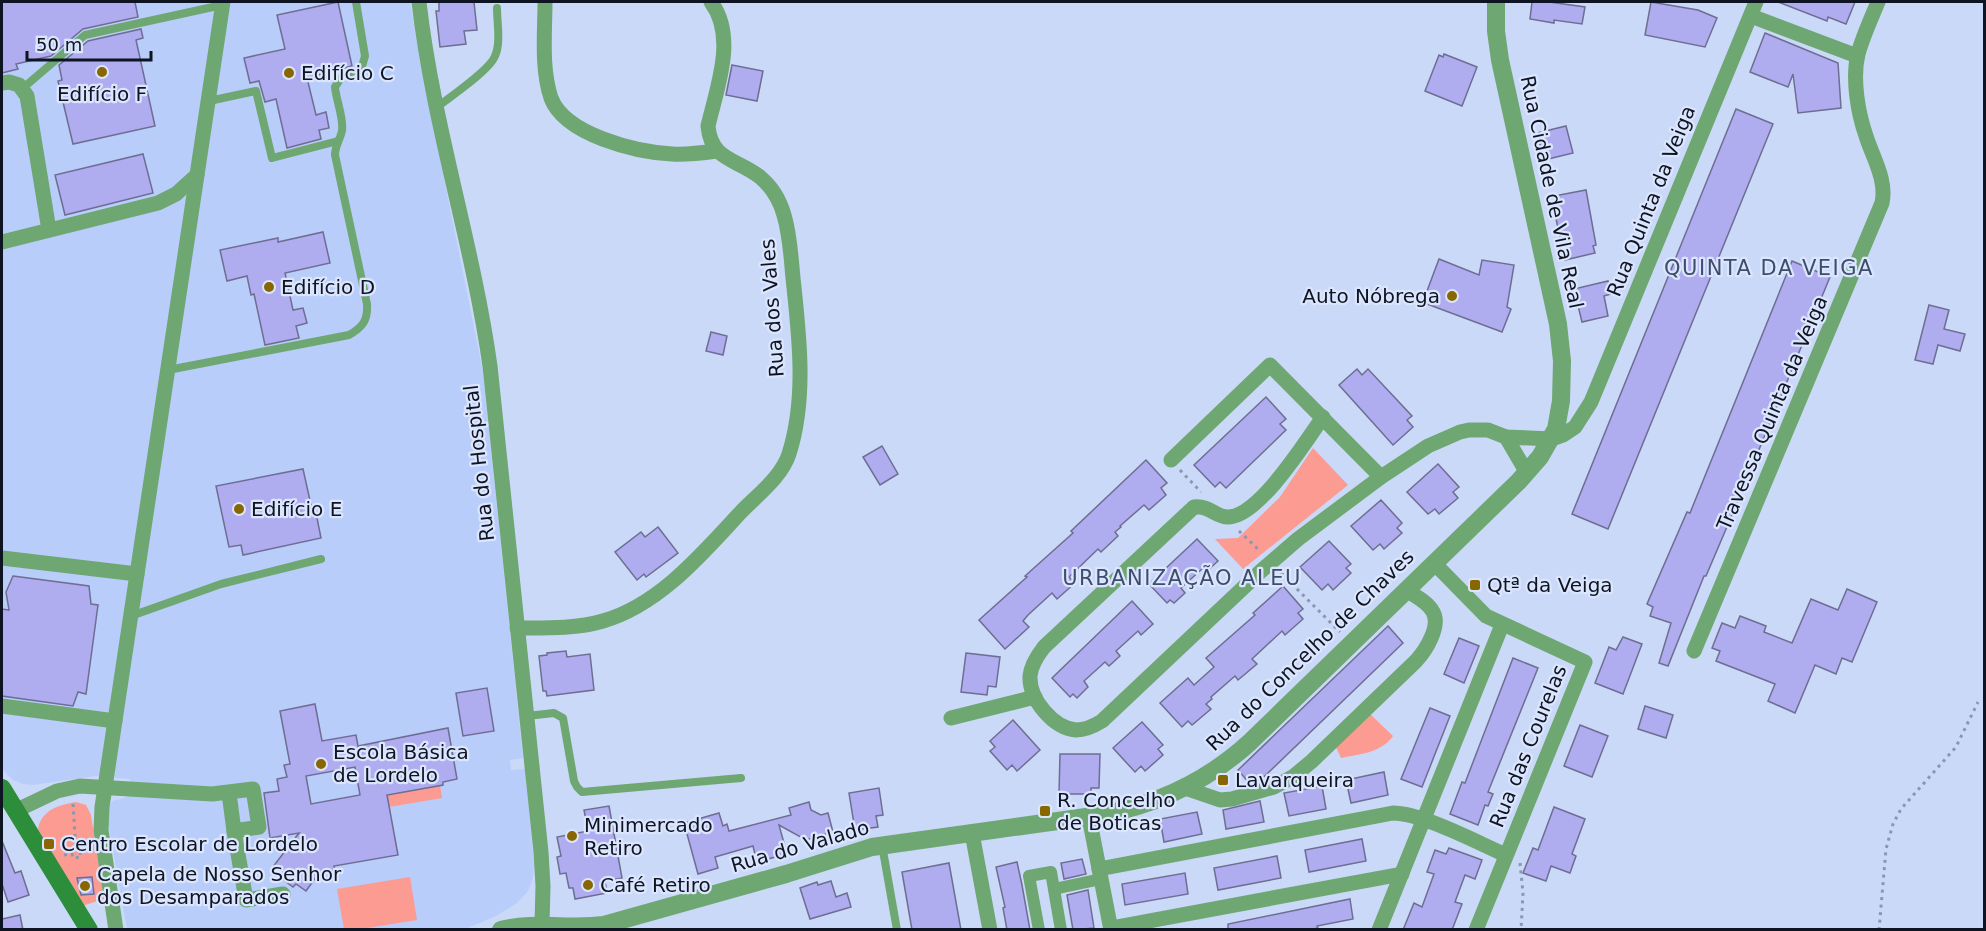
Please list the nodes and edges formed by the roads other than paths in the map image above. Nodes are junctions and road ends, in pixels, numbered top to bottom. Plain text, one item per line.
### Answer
1 (356, 2) edge
2 (419, 2) edge
3 (545, 2) edge
4 (711, 2) edge
5 (1496, 2) edge
6 (1878, 2) edge
7 (222, 3) edge
8 (497, 8) dead end
9 (1753, 9) edge
10 (1857, 56) junction
11 (2, 83) edge
12 (23, 88) junction
13 (209, 101) junction
14 (437, 107) junction
15 (338, 141) junction
16 (717, 151) junction
17 (197, 175) junction
18 (49, 230) junction
19 (2, 242) edge
20 (168, 370) junction
21 (1561, 393) joint
22 (1591, 402) junction
23 (1559, 414) junction
24 (1323, 417) junction
25 (1506, 437) junction
26 (1552, 439) junction
27 (1171, 460) dead end
28 (1527, 473) junction
29 (1382, 477) junction
30 (2, 558) edge
31 (321, 560) dead end
32 (1434, 563) junction
33 (137, 574) junction
34 (1406, 590) junction
35 (131, 615) junction
36 (1503, 625) junction
37 (517, 628) junction
38 (1695, 651) dead end
39 (1035, 697) junction
40 (2, 706) edge
41 (527, 716) junction
42 (951, 718) dead end
43 (115, 721) junction
44 (741, 778) dead end
45 (106, 786) junction
46 (1185, 788) junction
47 (2, 789) edge
48 (229, 793) junction
49 (15, 811) junction
50 (1089, 817) junction
51 (1423, 820) junction
52 (234, 831) junction
53 (972, 833) junction
54 (882, 845) junction
55 (1506, 855) junction
56 (1100, 874) junction
57 (1402, 874) junction
58 (1054, 889) junction
59 (283, 894) dead end
60 (550, 927) edge
61 (1109, 929) edge
62 (89, 930) edge
63 (116, 930) edge
64 (501, 930) edge
65 (897, 930) edge
66 (990, 930) edge
67 (1039, 930) edge
68 (1061, 930) edge
69 (1379, 930) edge
70 (1476, 930) edge

1 - 15 lane
2 - 14 street, Rua do Hospital
3 - 16 street
4 - 16 street
5 - 21 street, Rua Cidade de Vila Real
6 - 10 street
7 - 12 lane
7 - 13 street
8 - 14 lane
9 - 10 street
9 - 22 street, Rua Quinta da Veiga
10 - 38 street, Travessa Quinta da Veiga
11 - 12 street
12 - 18 street
13 - 15 lane
13 - 17 street
14 - 37 street, Rua do Hospital
15 - 20 lane
16 - 37 street, Rua dos Vales
17 - 18 street
17 - 20 street
18 - 19 street
20 - 33 street
21 - 23 street, Rua do Concelho de Chaves
22 - 23 street
22 - 26 street, Rua Quinta da Veiga
23 - 26 street, Rua do Concelho de Chaves
24 - 27 street
24 - 29 street
24 - 39 street
25 - 26 street
25 - 28 street
25 - 29 street
26 - 28 street, Rua do Concelho de Chaves
28 - 32 street, Rua do Concelho de Chaves
29 - 39 street
30 - 33 street
31 - 35 lane
32 - 34 street, Rua do Concelho de Chaves
32 - 36 street
33 - 35 street
34 - 46 street, Rua do Concelho de Chaves
34 - 46 street
35 - 43 street
36 - 51 street
36 - 55 street, Rua das Courelas
37 - 41 street, Rua do Hospital
39 - 42 street
40 - 43 street
41 - 44 lane
41 - 60 street, Rua do Hospital
43 - 45 street
45 - 48 street
45 - 49 street
45 - 63 street
46 - 50 street, Rua do Concelho de Chaves
47 - 49 main road
48 - 52 street
48 - 52 street
49 - 62 main road
50 - 53 street, Rua do Concelho de Chaves
50 - 56 street
51 - 55 street
51 - 56 street
51 - 57 street
52 - 59 street
53 - 54 street, Rua do Valado
53 - 66 street
54 - 60 street, Rua do Valado
54 - 65 lane
55 - 70 street, Rua das Courelas
56 - 58 street
56 - 61 street
57 - 61 street
57 - 69 street
58 - 67 street
58 - 68 street
60 - 64 street, Rua do Valado

